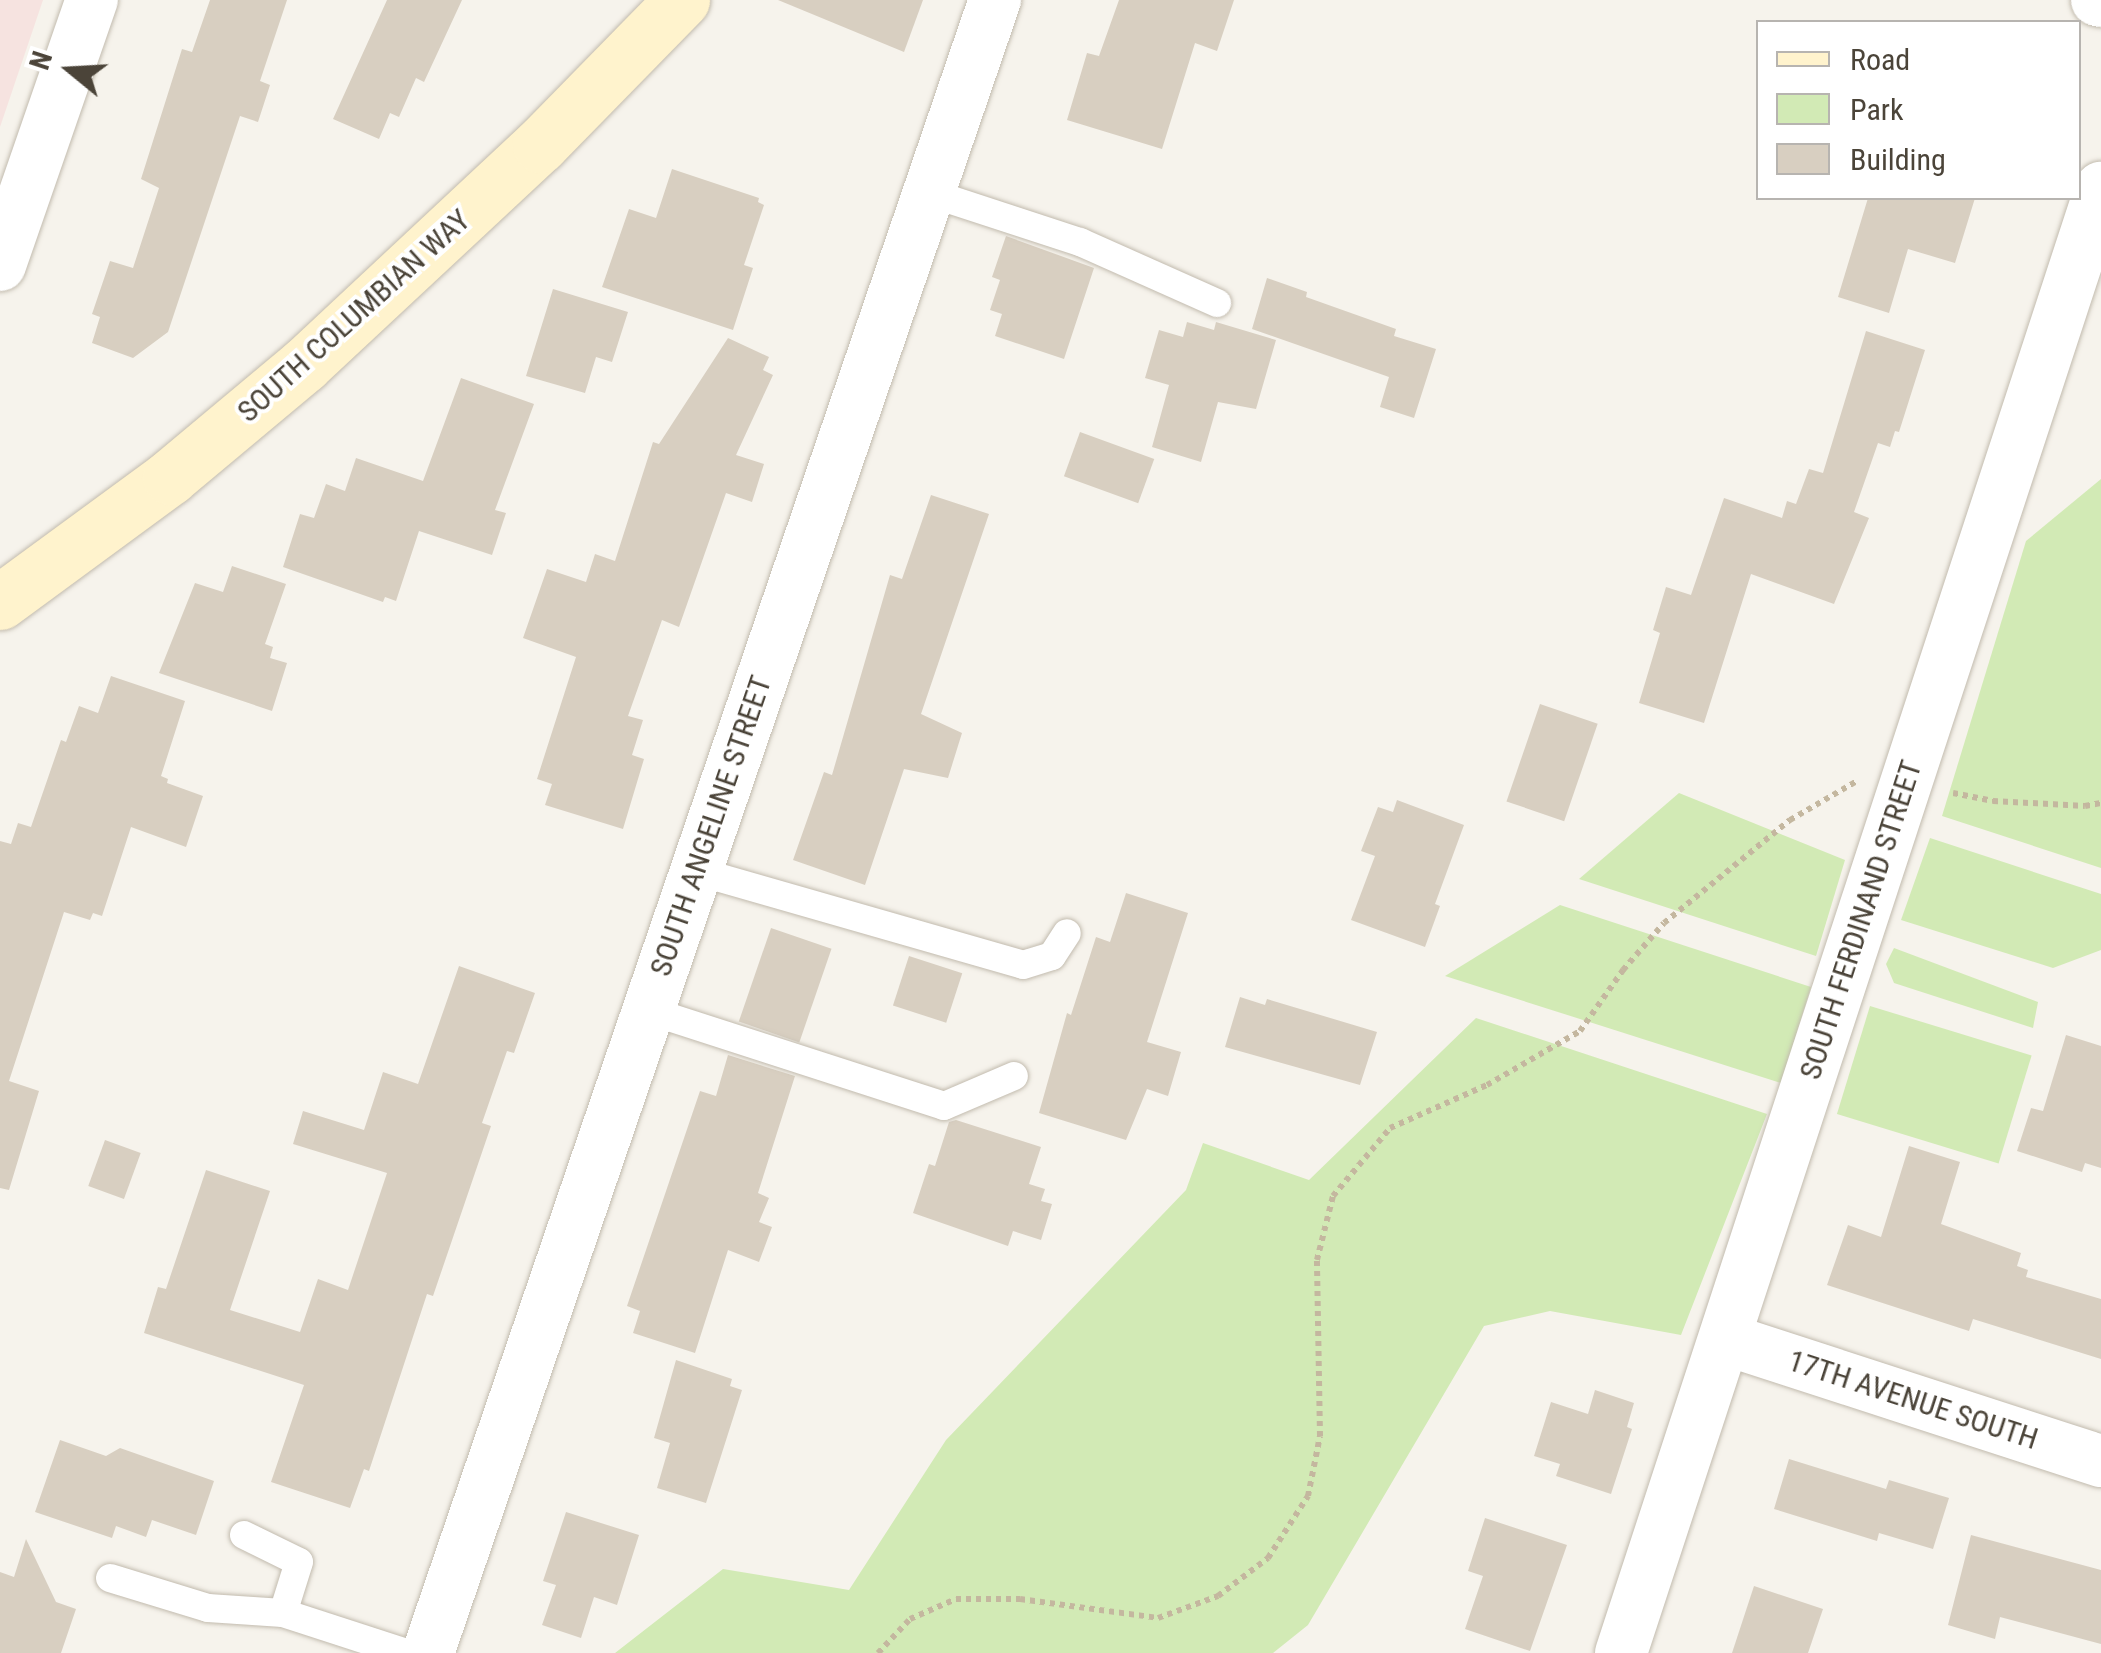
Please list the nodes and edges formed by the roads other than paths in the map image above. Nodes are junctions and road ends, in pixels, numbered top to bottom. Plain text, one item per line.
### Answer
1 (92, 0) edge
2 (682, 0) edge
3 (994, 0) edge
4 (2101, 188) edge
5 (930, 193) junction
6 (0, 265) edge
7 (1218, 303) dead end
8 (0, 602) edge
9 (696, 871) junction
10 (1067, 933) dead end
11 (648, 1010) junction
12 (1014, 1076) dead end
13 (1725, 1339) junction
14 (2101, 1461) edge
15 (244, 1535) dead end
16 (110, 1578) dead end
17 (282, 1613) junction
18 (406, 1653) edge
19 (428, 1653) edge
20 (1622, 1653) edge

1 - 6 street
2 - 8 main road, SOUTH COLUMBIAN WAY
3 - 5 street, SOUTH ANGELINE STREET
4 - 13 street, SOUTH FERDINAND STREET
5 - 7 lane
5 - 9 street, SOUTH ANGELINE STREET
9 - 10 lane
9 - 11 street, SOUTH ANGELINE STREET
11 - 12 lane
11 - 19 street, SOUTH ANGELINE STREET
13 - 14 street, 17TH AVENUE SOUTH
13 - 20 street, SOUTH FERDINAND STREET
15 - 17 lane
16 - 17 lane
17 - 18 lane

